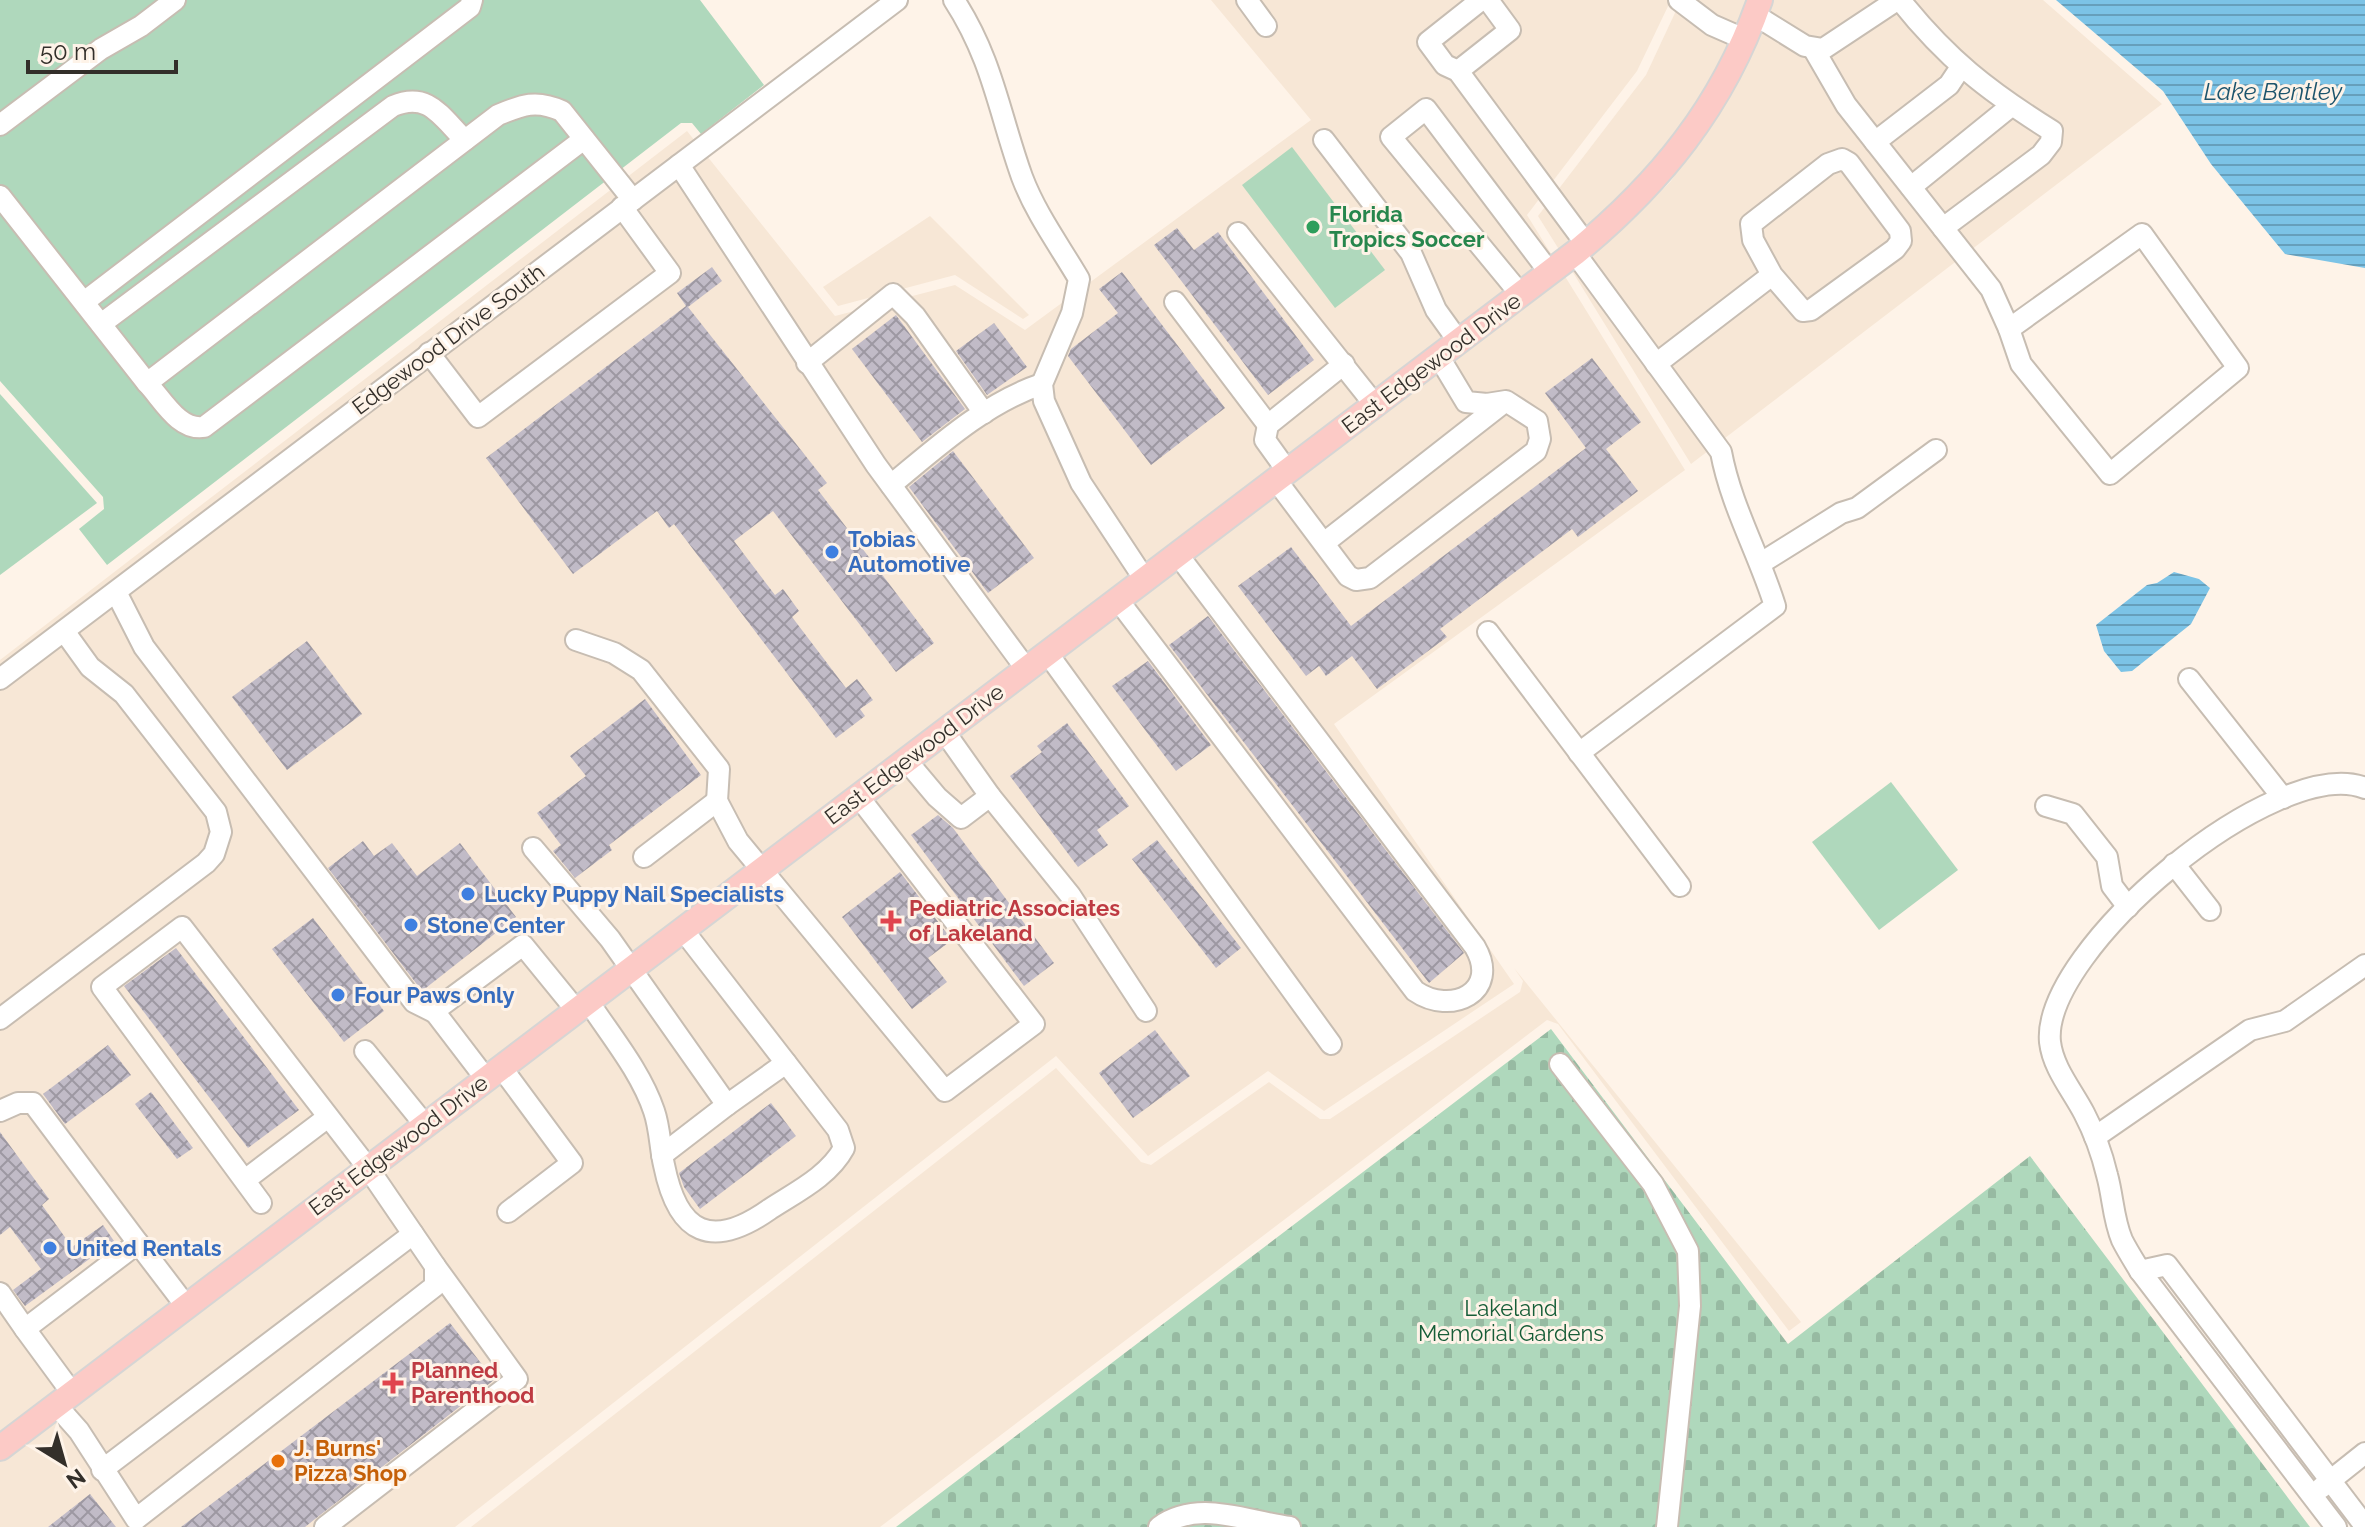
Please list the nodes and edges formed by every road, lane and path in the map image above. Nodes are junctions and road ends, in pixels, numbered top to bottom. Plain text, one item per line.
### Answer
1 (175, 0) edge
2 (472, 0) edge
3 (897, 0) edge
4 (954, 0) edge
5 (1247, 0) edge
6 (1481, 0) edge
7 (1488, 0) edge
8 (1679, 0) edge
9 (1898, 0) edge
10 (1758, 8) edge
11 (1266, 26) dead end
12 (1744, 39) junction
13 (1813, 48) junction
14 (1961, 67) junction
15 (1458, 71) junction
16 (2011, 106) junction
17 (0, 125) edge
18 (584, 139) junction
19 (465, 140) junction
20 (1324, 140) dead end
21 (1875, 142) junction
22 (679, 165) junction
23 (1911, 187) junction
24 (0, 196) edge
25 (628, 204) junction
26 (1943, 228) junction
27 (1238, 233) dead end
28 (1581, 249) junction
29 (1550, 273) junction
30 (1772, 275) junction
31 (1521, 295) junction
32 (84, 302) junction
33 (1175, 302) dead end
34 (101, 324) junction
35 (2009, 329) junction
36 (1459, 342) junction
37 (429, 353) junction
38 (1439, 357) junction
39 (807, 363) junction
40 (1344, 364) junction
41 (1656, 364) junction
42 (147, 383) junction
43 (1042, 384) junction
44 (1506, 401) junction
45 (1375, 405) junction
46 (984, 413) junction
47 (1268, 425) junction
48 (1936, 450) dead end
49 (1282, 476) junction
50 (891, 485) junction
51 (1324, 543) junction
52 (1178, 555) junction
53 (1761, 563) junction
54 (1145, 580) junction
55 (116, 592) junction
56 (1118, 600) junction
57 (64, 631) junction
58 (1488, 632) dead end
59 (576, 640) dead end
60 (1048, 654) junction
61 (1027, 670) junction
62 (0, 679) edge
63 (2189, 679) dead end
64 (944, 731) junction
65 (1579, 753) junction
66 (906, 760) junction
67 (2365, 788) edge
68 (858, 796) junction
69 (990, 796) junction
70 (2283, 798) junction
71 (717, 801) junction
72 (2046, 806) dead end
73 (533, 848) dead end
74 (644, 857) dead end
75 (2174, 864) junction
76 (761, 870) junction
77 (1680, 886) dead end
78 (2128, 907) junction
79 (2210, 910) dead end
80 (683, 930) junction
81 (2365, 965) edge
82 (630, 969) junction
83 (582, 1006) junction
84 (1146, 1011) dead end
85 (436, 1013) junction
86 (0, 1019) edge
87 (1331, 1044) dead end
88 (365, 1051) dead end
89 (786, 1063) junction
90 (1560, 1064) dead end
91 (493, 1073) junction
92 (727, 1105) junction
93 (0, 1111) edge
94 (328, 1117) junction
95 (425, 1125) junction
96 (2095, 1137) junction
97 (662, 1155) junction
98 (368, 1168) junction
99 (245, 1180) junction
100 (261, 1203) dead end
101 (508, 1212) dead end
102 (413, 1234) junction
103 (138, 1243) junction
104 (435, 1266) junction
105 (2140, 1271) junction
106 (0, 1293) edge
107 (186, 1306) junction
108 (25, 1329) junction
109 (64, 1399) junction
110 (0, 1448) edge
111 (2365, 1453) edge
112 (102, 1470) junction
113 (2330, 1480) junction
114 (2311, 1495) junction
115 (139, 1523) edge
116 (2365, 1526) edge
117 (325, 1527) edge
118 (1159, 1527) edge
119 (1287, 1527) edge
120 (1667, 1527) edge
121 (2336, 1527) edge

1 - 17 street
2 - 32 street
3 - 22 street, Edgewood Drive South
4 - 43 street
5 - 11 street
6 - 15 street
7 - 15 street
8 - 12 street
9 - 13 street
9 - 14 street
10 - 12 main road, East Edgewood Drive
10 - 13 street
12 - 28 main road, East Edgewood Drive
13 - 21 street
14 - 16 street
14 - 21 street
15 - 28 street
16 - 23 street
16 - 26 street
18 - 19 street
18 - 25 street
18 - 42 street
19 - 34 street
19 - 42 street
20 - 36 street
21 - 23 street
22 - 25 street, Edgewood Drive South
22 - 39 street
23 - 26 street
24 - 32 street
25 - 37 street, Edgewood Drive South
25 - 37 street
26 - 35 street
27 - 40 street
28 - 29 main road, East Edgewood Drive
28 - 41 street
29 - 31 main road, East Edgewood Drive
29 - 31 street
30 - 30 street
30 - 41 street
31 - 36 main road, East Edgewood Drive
32 - 34 street
33 - 47 street
34 - 42 street
35 - 35 street
36 - 38 main road, East Edgewood Drive
37 - 55 street, Edgewood Drive South
38 - 44 street
38 - 45 main road, East Edgewood Drive
39 - 46 street
39 - 50 street
40 - 45 street
40 - 47 street
41 - 53 street
43 - 46 street
43 - 54 street
44 - 51 street
44 - 51 street
45 - 49 main road, East Edgewood Drive
46 - 50 street
47 - 49 street
48 - 53 street
49 - 51 street
49 - 52 main road, East Edgewood Drive
50 - 61 street
52 - 54 main road, East Edgewood Drive
52 - 56 street
53 - 65 street
54 - 56 main road, East Edgewood Drive
55 - 57 street, Edgewood Drive South
55 - 85 street
56 - 60 main road, East Edgewood Drive
57 - 62 street, Edgewood Drive South
57 - 86 street
58 - 65 street
59 - 71 street
60 - 61 main road, East Edgewood Drive
60 - 87 street
61 - 64 main road, East Edgewood Drive
63 - 70 street
64 - 66 main road, East Edgewood Drive
64 - 69 street
65 - 77 street
66 - 68 main road, East Edgewood Drive
66 - 69 street
67 - 70 street
68 - 76 main road, East Edgewood Drive
68 - 76 street
69 - 84 street
70 - 75 street
71 - 74 street
71 - 76 street
72 - 78 street
73 - 82 street
75 - 78 street
75 - 79 street
76 - 80 main road, East Edgewood Drive
78 - 96 street
80 - 82 main road, East Edgewood Drive
80 - 89 street
81 - 96 street
82 - 83 main road, East Edgewood Drive
82 - 92 street
83 - 85 street
83 - 91 main road, East Edgewood Drive
83 - 97 street
85 - 91 street
88 - 95 street
89 - 92 street
89 - 97 street
90 - 120 street
91 - 95 main road, East Edgewood Drive
91 - 101 street
92 - 97 street
93 - 103 street
94 - 98 street
94 - 99 street
94 - 99 street
95 - 98 main road, East Edgewood Drive
96 - 105 street
98 - 102 street
98 - 107 main road, East Edgewood Drive
99 - 100 street
102 - 104 street
102 - 112 street
103 - 107 street
103 - 108 street
104 - 115 street
104 - 117 street
105 - 113 street
105 - 114 street
106 - 108 street
107 - 109 main road, East Edgewood Drive
108 - 109 street
109 - 110 main road, East Edgewood Drive
109 - 112 street
111 - 113 street
112 - 115 street
113 - 114 street
113 - 116 street
114 - 121 street
118 - 119 street

